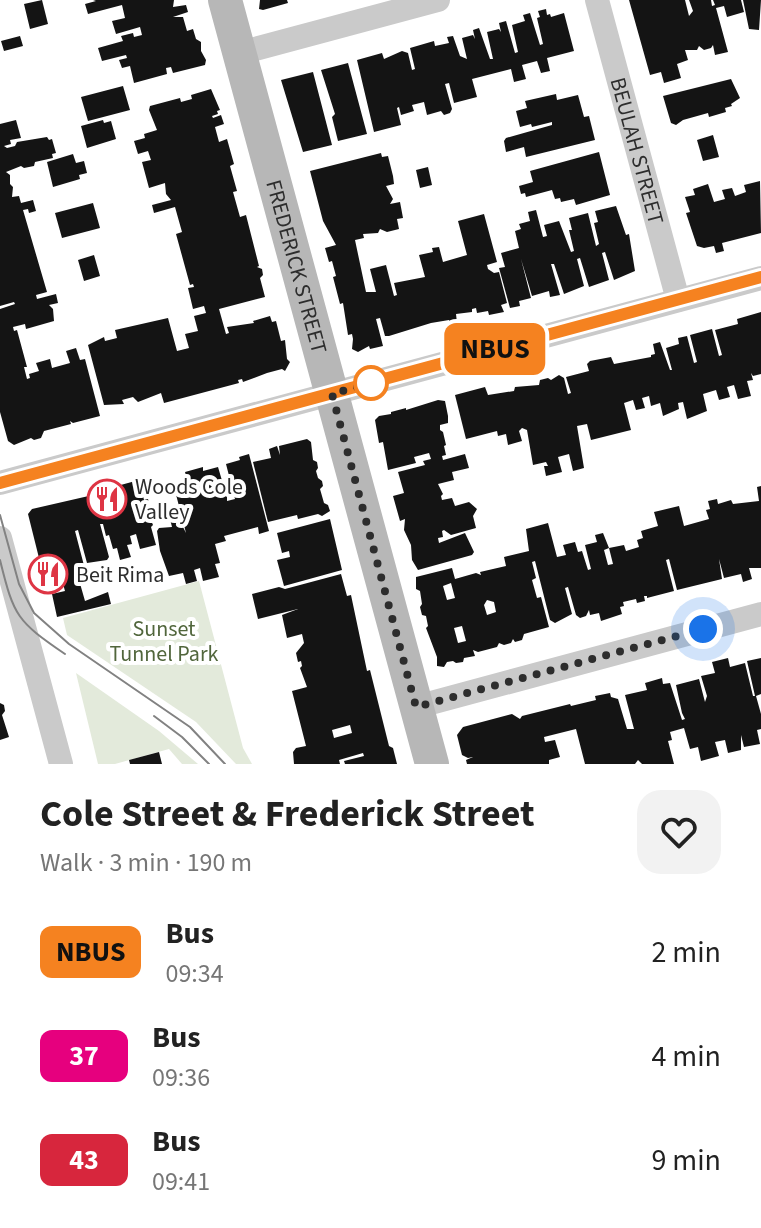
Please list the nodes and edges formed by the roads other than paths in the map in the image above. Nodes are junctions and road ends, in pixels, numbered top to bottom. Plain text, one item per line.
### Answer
1 (225, 0) edge
2 (438, 0) edge
3 (597, 0) edge
4 (240, 53) junction
5 (761, 278) edge
6 (678, 300) junction
7 (332, 394) junction
8 (0, 483) edge
9 (0, 538) edge
10 (761, 614) edge
11 (416, 707) junction
12 (61, 764) edge
13 (432, 764) edge

1 - 4 street, FREDERICK STREET
2 - 4 street
3 - 6 street, BEULAH STREET
4 - 7 street, FREDERICK STREET
5 - 6 street
6 - 7 street
7 - 8 street
7 - 11 street, FREDERICK STREET
9 - 12 street
10 - 11 street
11 - 13 street, FREDERICK STREET

